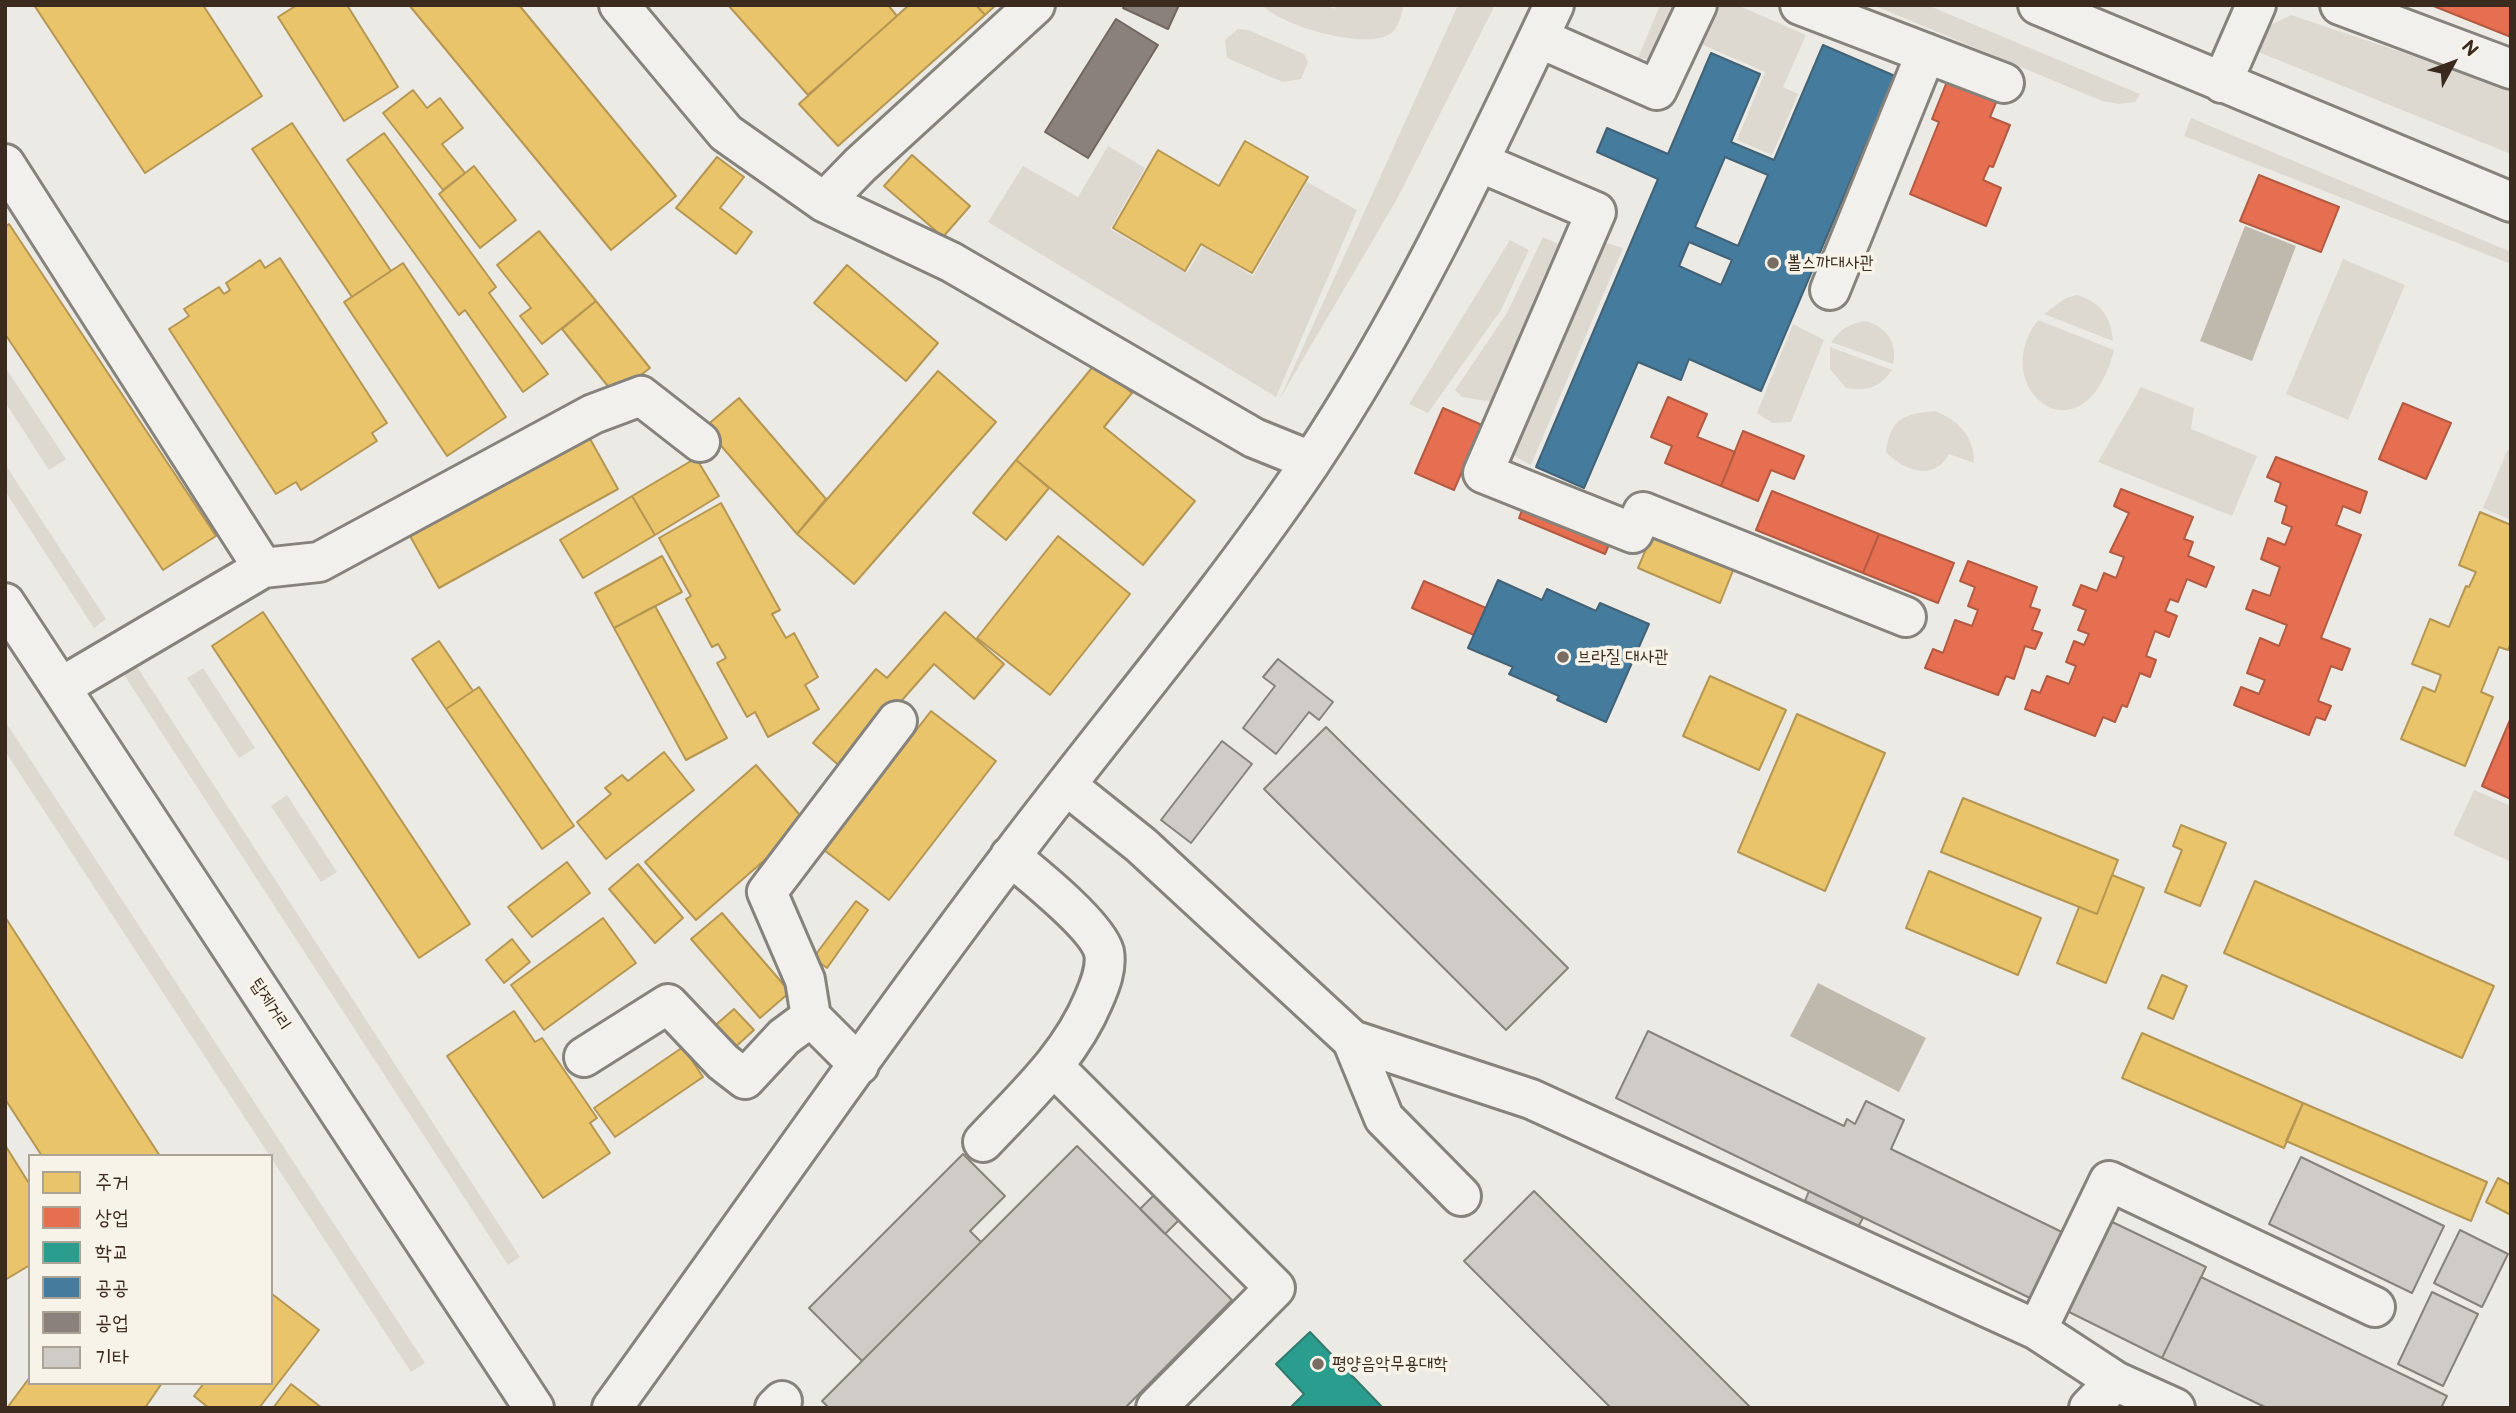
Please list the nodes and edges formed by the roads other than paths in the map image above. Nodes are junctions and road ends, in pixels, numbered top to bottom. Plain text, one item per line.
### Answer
1 (619, 5) edge
2 (1035, 5) edge
3 (1697, 5) edge
4 (1800, 5) edge
5 (2038, 5) edge
6 (2256, 5) edge
7 (2340, 5) edge
8 (1546, 22) edge
9 (1926, 53) junction
10 (2511, 69) edge
11 (2004, 83) dead end
12 (2222, 83) junction
13 (1479, 162) junction
14 (5, 164) edge
15 (824, 202) junction
16 (2511, 202) edge
17 (1830, 290) dead end
18 (700, 443) dead end
19 (1311, 461) junction
20 (263, 568) junction
21 (5, 603) edge
22 (1906, 617) dead end
23 (61, 687) junction
24 (897, 721) dead end
25 (1066, 785) junction
26 (1010, 856) junction
27 (811, 1017) junction
28 (1352, 1040) junction
29 (584, 1058) dead end
30 (859, 1065) junction
31 (1054, 1067) junction
32 (983, 1142) dead end
33 (1461, 1196) dead end
34 (2375, 1307) dead end
35 (2037, 1330) junction
36 (2102, 1395) edge
37 (534, 1408) edge
38 (612, 1408) edge
39 (1156, 1408) edge
40 (2175, 1408) edge

1 - 15 street
2 - 15 street
3 - 8 street
4 - 9 street
5 - 12 street
6 - 12 street
7 - 10 street
8 - 13 street
9 - 11 street
9 - 17 street
12 - 16 street
13 - 19 street
13 - 22 street
14 - 20 street
15 - 19 street
18 - 20 street
19 - 25 street
20 - 23 street
21 - 23 street, 탑제거리
23 - 37 street, 탑제거리
24 - 27 street
25 - 26 street
25 - 28 street
26 - 30 street
26 - 31 street
27 - 29 street
27 - 30 street
28 - 33 street
28 - 35 street
30 - 38 street
31 - 32 street
31 - 39 street
34 - 35 street
35 - 36 street
36 - 40 street

